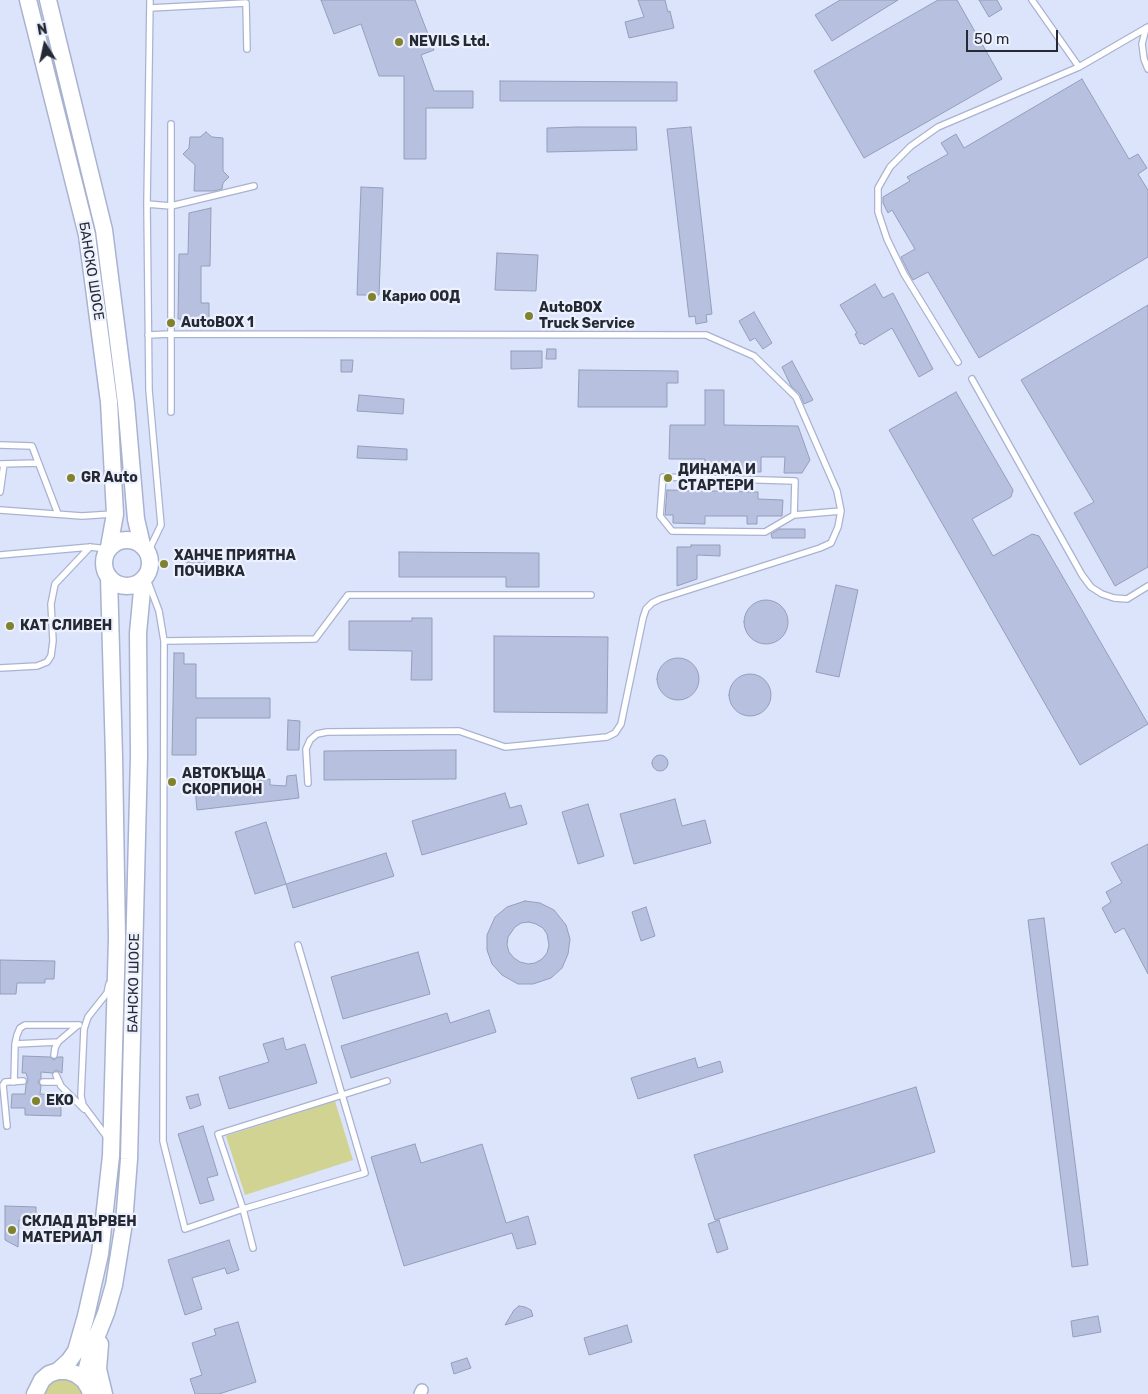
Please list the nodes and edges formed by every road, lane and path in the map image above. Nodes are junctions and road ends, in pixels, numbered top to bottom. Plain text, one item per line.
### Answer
1 (28, 0) edge
2 (48, 0) edge
3 (150, 0) edge
4 (1032, 0) edge
5 (150, 8) junction
6 (1147, 28) edge
7 (247, 49) dead end
8 (1079, 67) junction
9 (1148, 69) edge
10 (171, 124) dead end
11 (254, 186) dead end
12 (147, 204) junction
13 (171, 206) junction
14 (171, 334) junction
15 (148, 335) junction
16 (958, 362) dead end
17 (972, 379) dead end
18 (171, 412) dead end
19 (0, 445) edge
20 (38, 463) junction
21 (2, 464) edge
22 (0, 492) edge
23 (0, 510) edge
24 (841, 511) junction
25 (58, 514) junction
26 (115, 514) junction
27 (794, 515) junction
28 (90, 547) junction
29 (109, 548) junction
30 (145, 549) junction
31 (0, 555) edge
32 (109, 578) junction
33 (145, 578) junction
34 (1148, 586) edge
35 (591, 595) dead end
36 (164, 641) junction
37 (0, 668) edge
38 (308, 783) dead end
39 (117, 938) junction
40 (298, 945) dead end
41 (88, 1018) junction
42 (79, 1025) junction
43 (58, 1042) junction
44 (15, 1044) junction
45 (54, 1055) dead end
46 (56, 1075) dead end
47 (23, 1081) dead end
48 (387, 1081) dead end
49 (14, 1082) junction
50 (43, 1082) dead end
51 (58, 1082) junction
52 (342, 1095) junction
53 (92, 1116) junction
54 (6, 1126) dead end
55 (112, 1156) junction
56 (243, 1209) junction
57 (254, 1248) dead end
58 (106, 1314) junction
59 (58, 1371) junction
60 (87, 1387) edge
61 (35, 1394) edge
62 (104, 1394) edge

1 - 26 main road, БАНСКО ШОСЕ
2 - 30 main road, БАНСКО ШОСЕ
3 - 5 lane
4 - 8 lane
5 - 7 lane
5 - 12 lane
6 - 8 lane
6 - 9 lane
8 - 16 lane
10 - 13 lane
11 - 13 lane
12 - 13 lane
12 - 15 lane
13 - 14 lane
14 - 15 lane
14 - 18 lane
14 - 24 lane
15 - 30 lane
17 - 34 lane
19 - 20 lane
20 - 21 lane
20 - 25 lane
21 - 22 lane
23 - 25 lane
24 - 27 lane
24 - 38 lane
25 - 26 lane
26 - 29 main road, БАНСКО ШОСЕ
27 - 27 lane
28 - 29 lane
28 - 31 lane
28 - 37 lane
29 - 30 main road
29 - 32 main road
30 - 33 main road
32 - 33 main road
32 - 39 main road, БАНСКО ШОСЕ
33 - 36 lane
33 - 58 main road, БАНСКО ШОСЕ
35 - 36 lane
36 - 56 lane
39 - 41 lane
39 - 55 main road, БАНСКО ШОСЕ
40 - 52 lane
41 - 42 lane
41 - 53 lane
42 - 43 lane
42 - 44 lane
43 - 44 lane
43 - 45 lane
44 - 49 lane
46 - 51 lane
47 - 49 lane
48 - 52 lane
49 - 54 lane
50 - 51 lane
51 - 53 lane
52 - 56 lane
52 - 56 lane
53 - 55 lane
55 - 59 main road, БАНСКО ШОСЕ
56 - 57 lane
58 - 60 main road, БАНСКО ШОСЕ
58 - 62 main road
59 - 60 main road
59 - 61 main road, БАНСКО ШОСЕ

